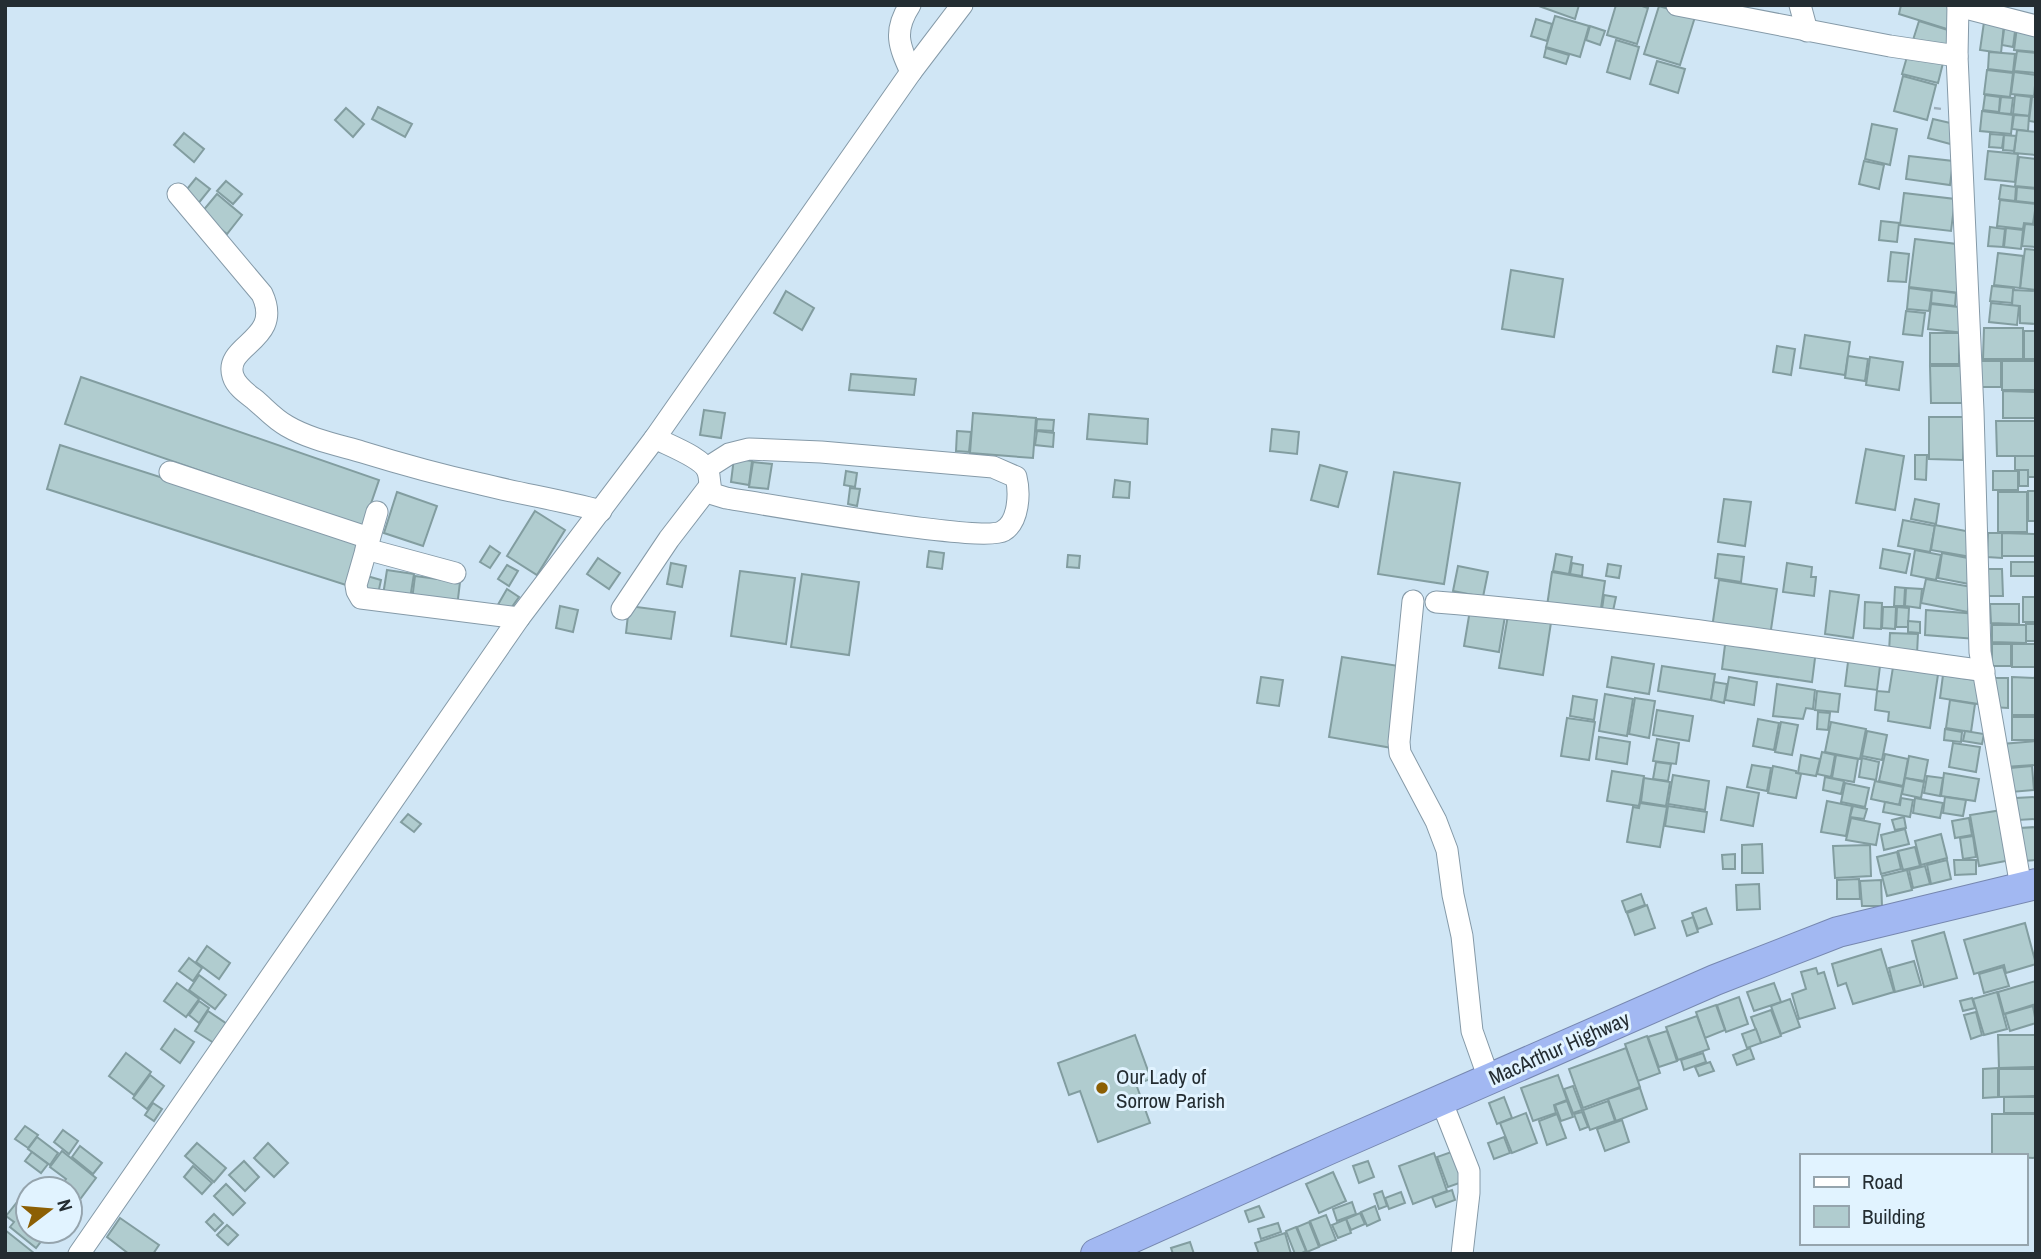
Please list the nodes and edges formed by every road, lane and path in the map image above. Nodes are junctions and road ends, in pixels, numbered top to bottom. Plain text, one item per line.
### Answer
1 (910, 5) edge
2 (962, 5) edge
3 (1677, 5) edge
4 (1800, 5) edge
5 (1958, 6) edge
6 (2036, 26) edge
7 (1807, 31) junction
8 (1957, 56) junction
9 (911, 72) junction
10 (178, 194) dead end
11 (655, 438) junction
12 (170, 472) dead end
13 (708, 477) junction
14 (601, 511) junction
15 (377, 512) dead end
16 (368, 544) junction
17 (455, 573) dead end
18 (1413, 601) dead end
19 (1436, 602) dead end
20 (622, 609) dead end
21 (519, 618) junction
22 (1984, 671) junction
23 (2029, 886) edge
24 (1489, 1079) junction
25 (1441, 1100) junction
26 (79, 1254) edge
27 (1096, 1254) edge
28 (1462, 1254) edge

1 - 9 street
2 - 9 street
3 - 7 street
4 - 7 street
5 - 6 street
5 - 8 street
7 - 8 street
8 - 22 street
9 - 11 street
10 - 14 street
11 - 13 street
11 - 14 street
12 - 16 street
13 - 13 street
13 - 20 street
14 - 21 street
15 - 16 street
16 - 17 street
16 - 21 street
18 - 24 street
19 - 22 street
21 - 26 street
22 - 23 street
23 - 24 highway, MacArthur Highway
24 - 25 highway, MacArthur Highway
25 - 27 highway, MacArthur Highway
25 - 28 street

